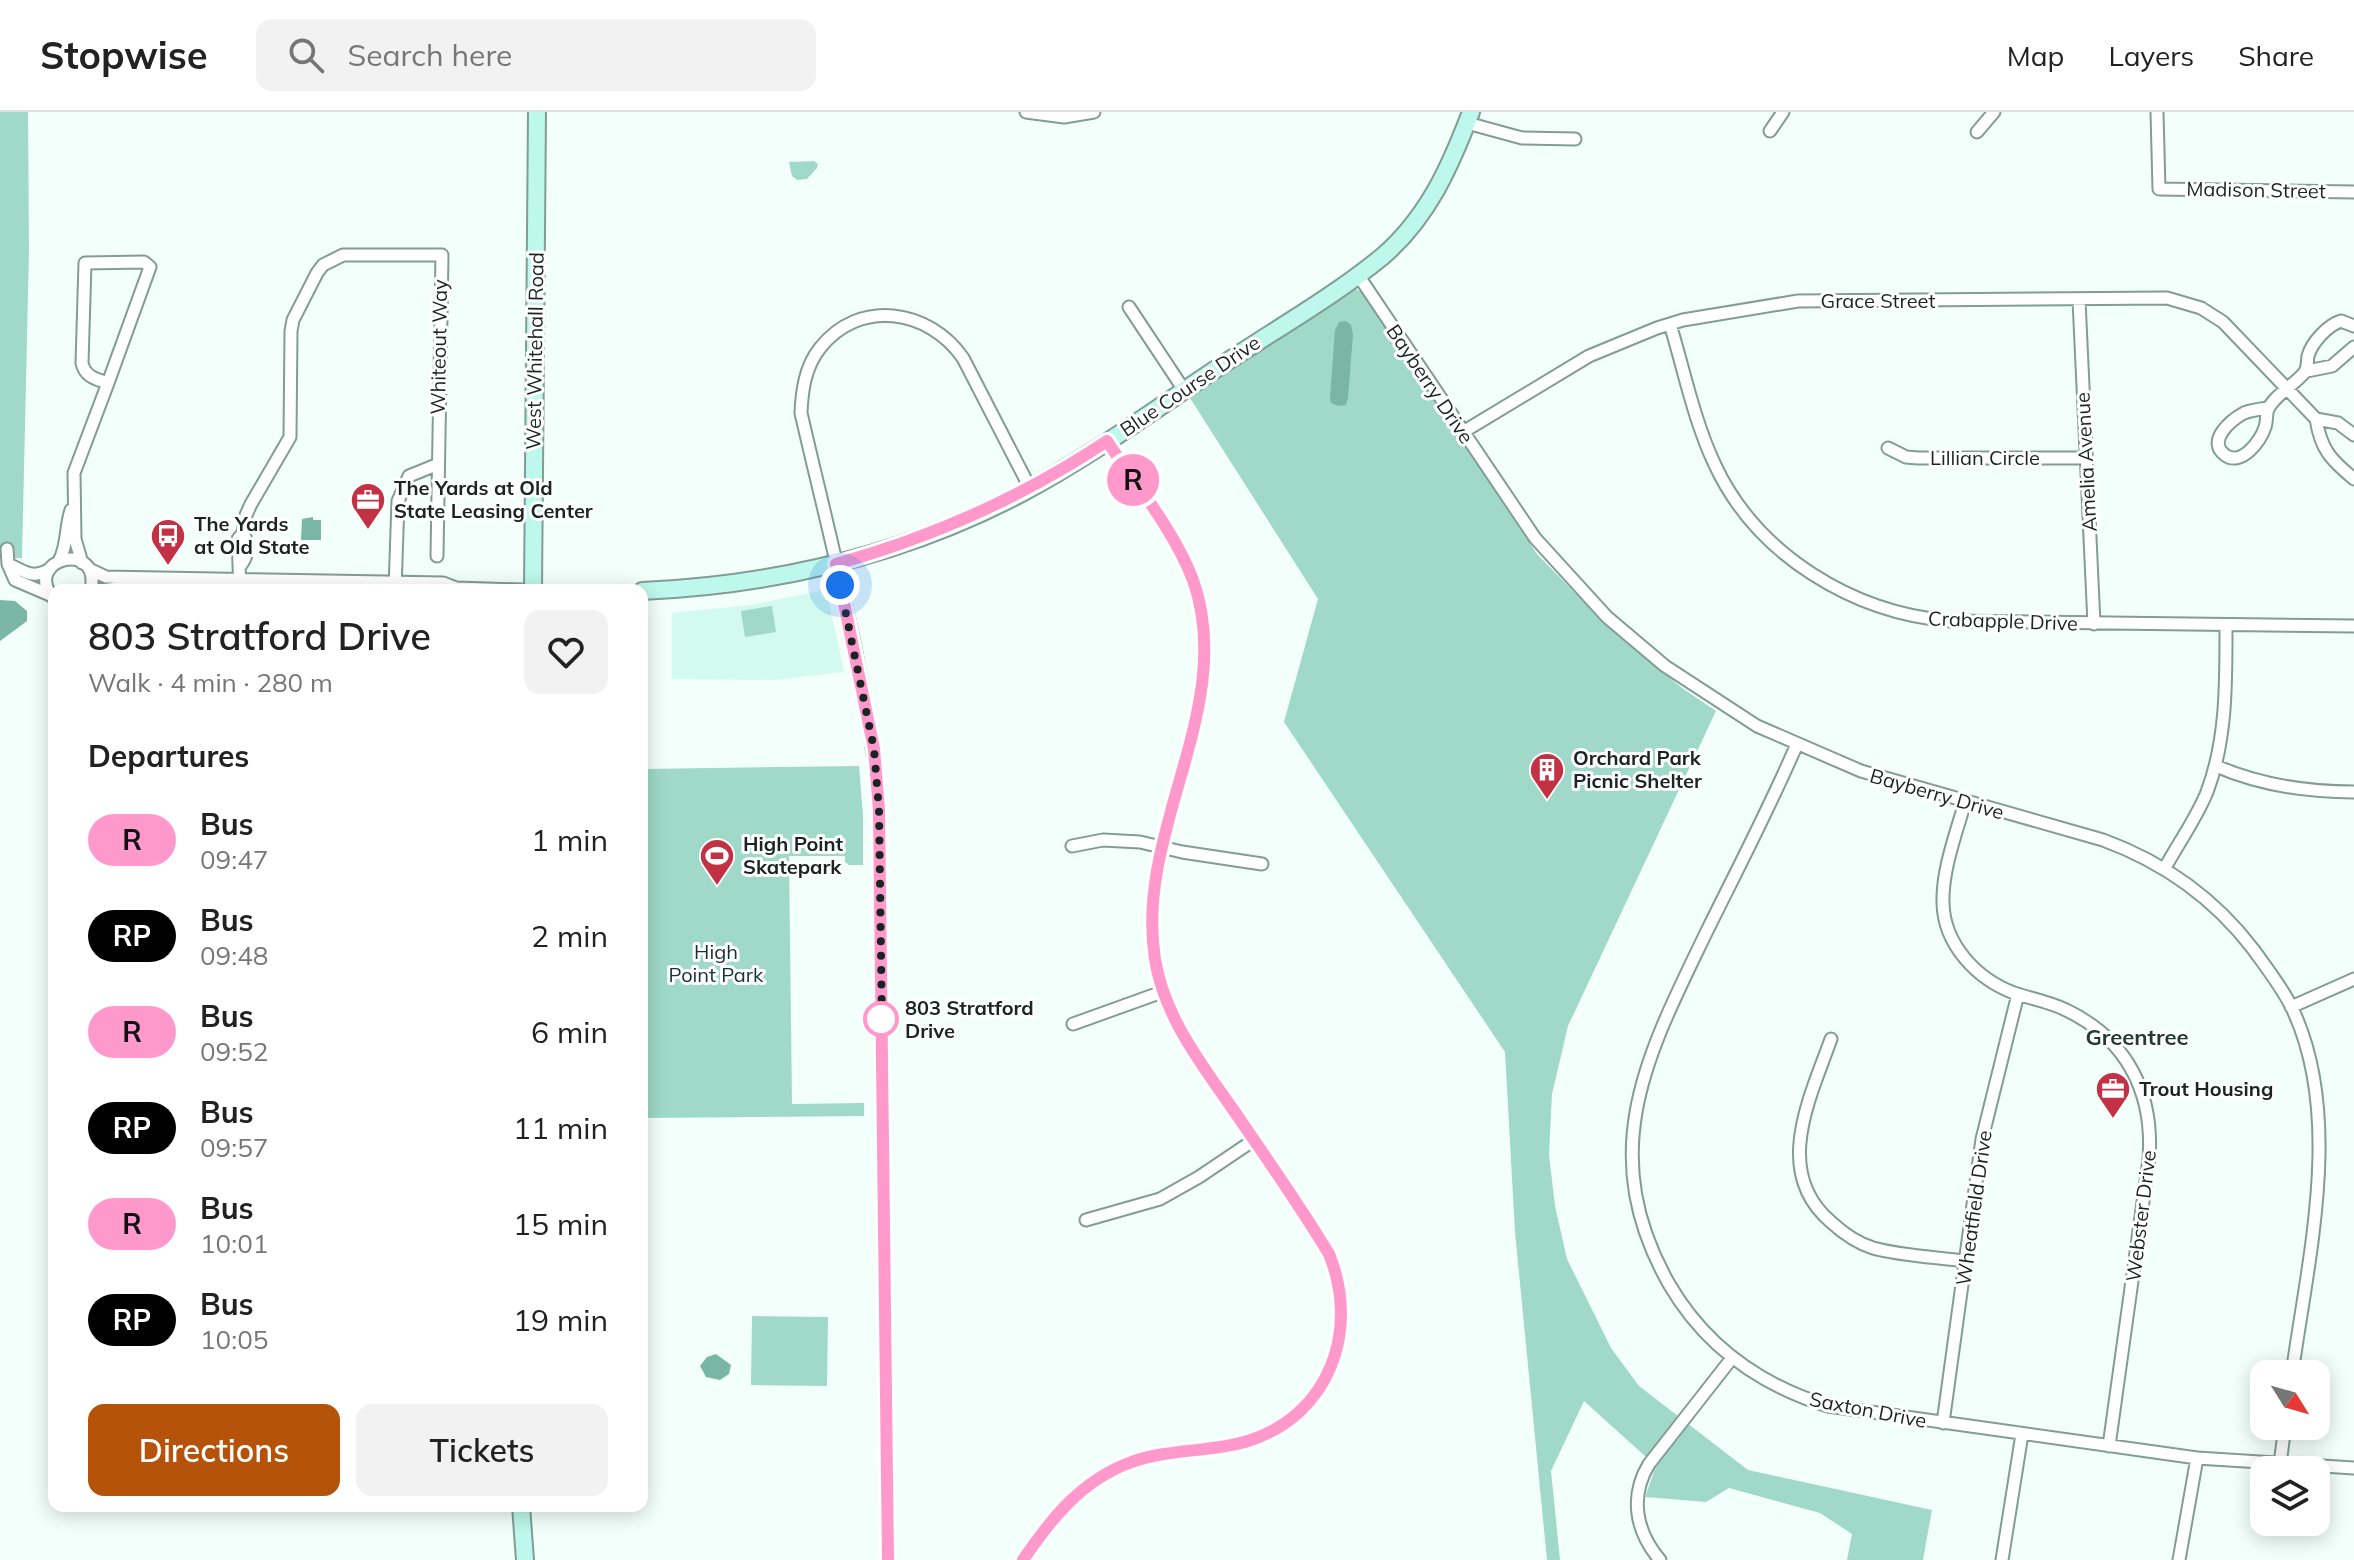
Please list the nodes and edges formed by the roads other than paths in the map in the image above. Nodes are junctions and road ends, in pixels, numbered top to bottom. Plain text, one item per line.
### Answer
1 (537, 112) edge
2 (1026, 112) edge
3 (1094, 112) edge
4 (1783, 112) edge
5 (1994, 112) edge
6 (2157, 112) edge
7 (1469, 117) edge
8 (1770, 131) dead end
9 (1977, 132) dead end
10 (1575, 139) dead end
11 (2354, 192) edge
12 (1358, 275) junction
13 (2079, 300) junction
14 (1129, 307) dead end
15 (1670, 324) junction
16 (2354, 326) edge
17 (2354, 347) edge
18 (2307, 371) junction
19 (108, 383) junction
20 (1184, 390) junction
21 (2287, 390) junction
22 (2268, 408) junction
23 (2316, 419) junction
24 (1463, 432) junction
25 (2354, 435) edge
26 (1107, 441) junction
27 (1888, 448) dead end
28 (2086, 458) junction
29 (436, 465) junction
30 (2354, 479) edge
31 (1030, 488) junction
32 (73, 505) junction
33 (7, 549) dead end
34 (437, 556) dead end
35 (8, 564) junction
36 (836, 564) junction
37 (54, 565) junction
38 (86, 566) junction
39 (91, 584) edge
40 (223, 584) edge
41 (240, 584) edge
42 (395, 584) edge
43 (533, 584) edge
44 (48, 587) edge
45 (648, 591) edge
46 (48, 595) edge
47 (2094, 624) junction
48 (2226, 625) junction
49 (2354, 626) edge
50 (1797, 744) junction
51 (2216, 766) junction
52 (2354, 792) edge
53 (1965, 802) junction
54 (1072, 846) dead end
55 (1162, 846) junction
56 (1262, 864) dead end
57 (2165, 868) junction
58 (2354, 979) edge
59 (2018, 994) junction
60 (1163, 995) junction
61 (2291, 1007) junction
62 (1073, 1024) dead end
63 (1831, 1039) dead end
64 (1254, 1140) junction
65 (1086, 1220) dead end
66 (1965, 1261) junction
67 (1732, 1358) junction
68 (2294, 1360) edge
69 (1943, 1423) junction
70 (2022, 1434) junction
71 (2109, 1446) junction
72 (2197, 1458) junction
73 (2250, 1462) edge
74 (2330, 1467) edge
75 (2354, 1468) edge
76 (521, 1512) edge
77 (525, 1560) edge
78 (888, 1560) edge
79 (1023, 1560) edge
80 (1660, 1560) edge
81 (2002, 1560) edge
82 (2179, 1560) edge

1 - 43 main road, West Whitehall Road
2 - 3 street
4 - 8 street
5 - 9 street
6 - 11 street, Madison Street
7 - 10 street
7 - 12 main road, Blue Course Drive
12 - 20 main road, Blue Course Drive
12 - 24 street, Bayberry Drive
13 - 15 street, Grace Street
13 - 21 street, Grace Street
13 - 28 street, Amelia Avenue
14 - 20 street
15 - 24 street, Grace Street
15 - 47 street, Crabapple Drive
16 - 18 street
17 - 18 street
18 - 21 street
19 - 19 street
19 - 32 street
20 - 26 main road, Blue Course Drive
21 - 22 street
21 - 23 street, Grace Street
22 - 22 street
23 - 25 street
23 - 30 street
24 - 50 street, Bayberry Drive
26 - 31 main road, Blue Course Drive
26 - 55 street
27 - 28 street, Lillian Circle
28 - 47 street, Amelia Avenue
29 - 34 street, Whiteout Way
29 - 41 street, Whiteout Way
29 - 42 street
31 - 36 main road, Blue Course Drive
31 - 36 street
32 - 37 street
32 - 38 street
33 - 35 street
35 - 37 street
35 - 46 street
36 - 45 main road, Blue Course Drive
36 - 78 street
37 - 38 street
37 - 44 street
38 - 39 street
38 - 40 street
47 - 48 street, Crabapple Drive
48 - 49 street, Crabapple Drive
48 - 51 street
50 - 53 street, Bayberry Drive
50 - 67 street, Saxton Drive
51 - 52 street
51 - 57 street
53 - 57 street, Bayberry Drive
53 - 59 street, Webster Drive
54 - 55 street
55 - 56 street
55 - 60 street
57 - 61 street, Bayberry Drive
58 - 61 street
59 - 66 street, Wheatfield Drive
59 - 71 street, Webster Drive
60 - 62 street
60 - 64 street
61 - 68 street, Bayberry Drive
63 - 66 street
64 - 65 street
64 - 79 street
66 - 69 street, Wheatfield Drive
67 - 69 street, Saxton Drive
67 - 80 street
69 - 70 street, Saxton Drive
70 - 71 street, Saxton Drive
70 - 81 street
71 - 72 street, Saxton Drive
72 - 73 street, Saxton Drive
72 - 82 street
74 - 75 street, Saxton Drive
76 - 77 main road

